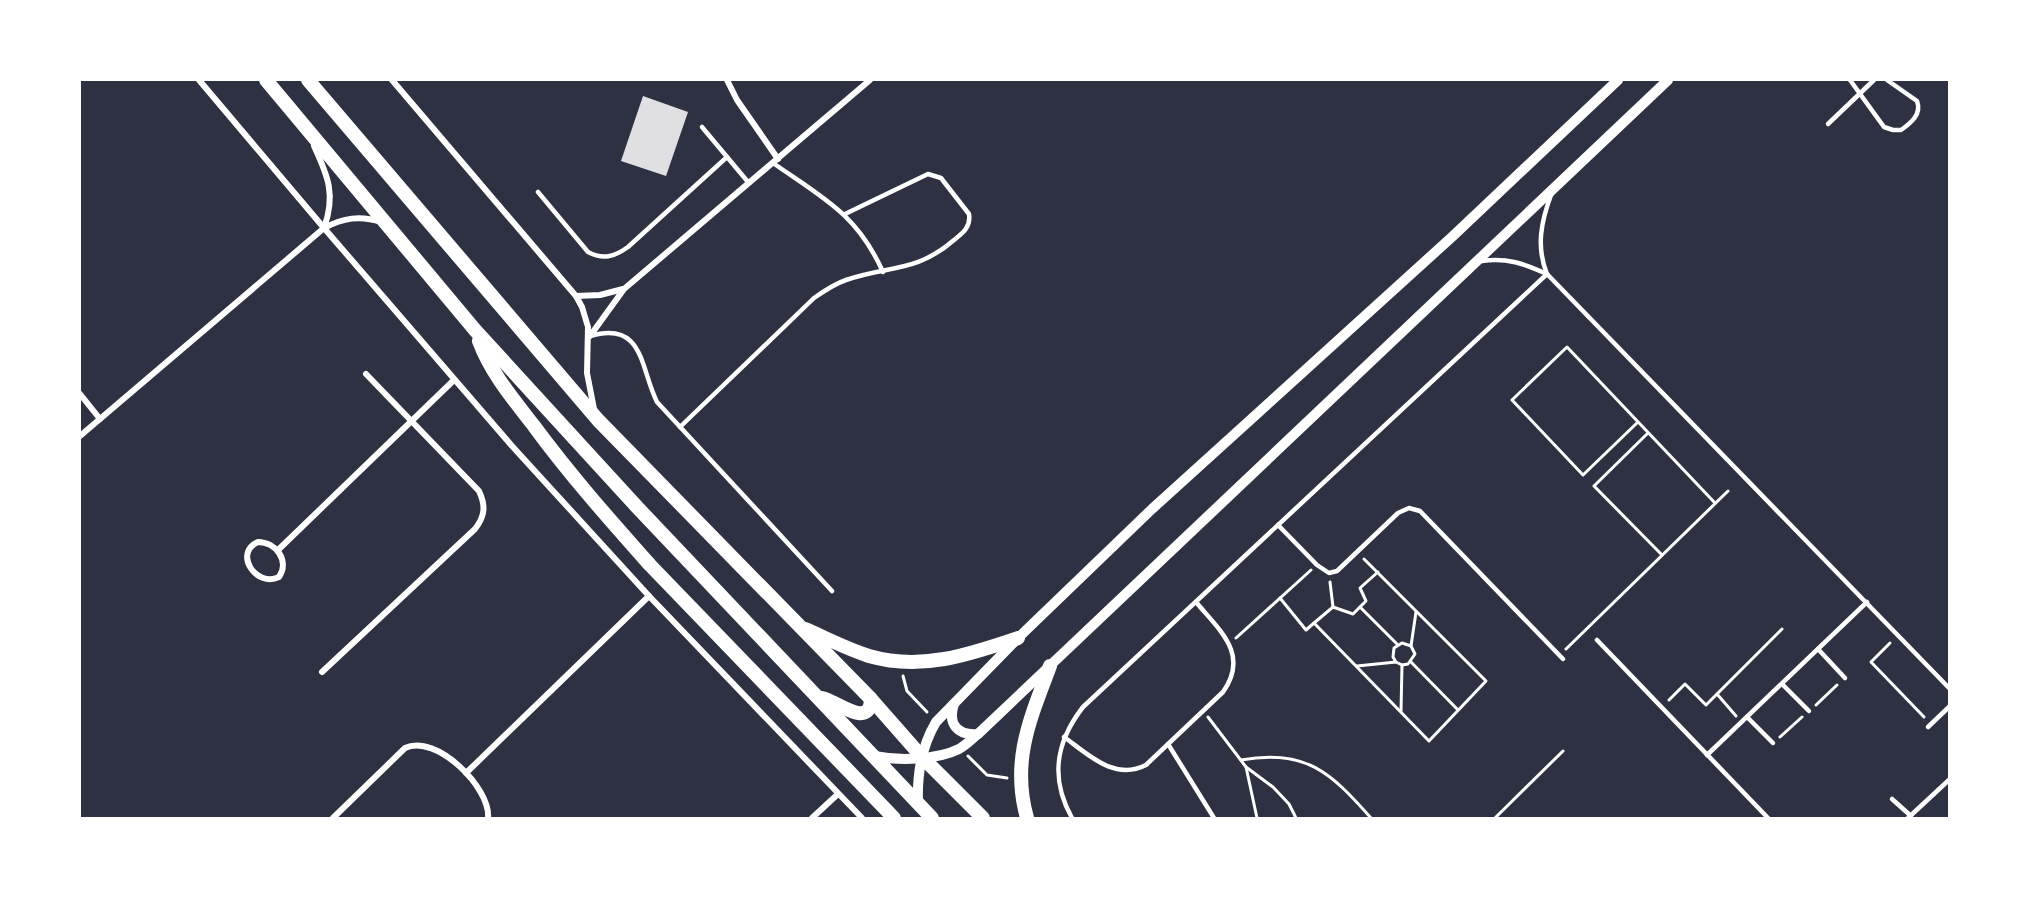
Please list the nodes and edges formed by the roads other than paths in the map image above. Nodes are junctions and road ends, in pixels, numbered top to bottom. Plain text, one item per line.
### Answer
1 (199, 80) edge
2 (266, 80) edge
3 (308, 80) edge
4 (392, 80) edge
5 (727, 80) edge
6 (870, 80) edge
7 (1618, 80) edge
8 (1668, 80) edge
9 (1850, 80) edge
10 (1874, 80) edge
11 (1887, 80) edge
12 (1860, 93) junction
13 (304, 124) junction
14 (1828, 124) dead end
15 (702, 126) dead end
16 (727, 157) junction
17 (776, 161) junction
18 (748, 182) junction
19 (1553, 187) junction
20 (538, 192) dead end
21 (845, 214) junction
22 (384, 223) junction
23 (324, 228) junction
24 (1474, 264) junction
25 (884, 272) junction
26 (1546, 274) junction
27 (624, 289) junction
28 (576, 296) junction
29 (475, 330) junction
30 (590, 336) junction
31 (366, 374) dead end
32 (453, 380) junction
33 (80, 394) edge
34 (100, 419) junction
35 (598, 420) junction
36 (412, 421) junction
37 (680, 427) junction
38 (80, 436) edge
39 (1278, 525) junction
40 (278, 550) junction
41 (832, 591) dead end
42 (649, 596) junction
43 (1196, 602) junction
44 (1867, 603) junction
45 (798, 626) junction
46 (1018, 638) junction
47 (1597, 640) dead end
48 (1818, 650) junction
49 (1561, 658) road end
50 (1050, 666) junction
51 (322, 672) dead end
52 (1845, 678) dead end
53 (1782, 684) junction
54 (1950, 689) edge
55 (820, 698) junction
56 (871, 699) junction
57 (954, 704) junction
58 (1950, 706) edge
59 (1809, 711) dead end
60 (1747, 717) junction
61 (1930, 726) road end
62 (978, 734) junction
63 (1064, 737) junction
64 (1773, 743) dead end
65 (1168, 744) junction
66 (1707, 755) junction
67 (874, 756) junction
68 (922, 757) junction
69 (466, 772) junction
70 (1950, 779) edge
71 (838, 794) junction
72 (1892, 799) dead end
73 (918, 803) junction
74 (338, 817) edge
75 (1910, 817) edge
76 (982, 818) edge
77 (488, 819) edge
78 (812, 819) edge
79 (862, 819) edge
80 (894, 819) edge
81 (932, 819) edge
82 (966, 819) edge
83 (1027, 819) edge
84 (1072, 819) edge
85 (1214, 819) edge
86 (1768, 819) edge

1 - 23 street
2 - 13 main road
3 - 35 main road
4 - 28 street
5 - 17 street
6 - 17 street
7 - 46 street
8 - 19 street
9 - 12 lane
10 - 12 lane
11 - 12 lane
12 - 14 lane
13 - 22 main road
13 - 23 street
15 - 16 lane
16 - 18 lane
16 - 20 lane
17 - 18 street
17 - 21 lane
18 - 27 street
19 - 24 street
19 - 26 lane
21 - 25 lane
21 - 25 lane
22 - 23 street
22 - 29 main road
23 - 32 street
23 - 34 street
24 - 26 lane
24 - 50 street
25 - 37 lane
26 - 39 lane
26 - 44 lane
27 - 28 street
27 - 30 street
28 - 30 street
29 - 55 main road
29 - 80 main road
30 - 35 street
30 - 37 lane
31 - 36 street
32 - 36 street
32 - 42 street
33 - 34 street
34 - 38 street
35 - 45 main road
36 - 40 street
36 - 51 street
37 - 41 lane
39 - 43 lane
39 - 49 lane
40 - 40 street
42 - 69 street
42 - 71 street
43 - 63 lane
43 - 65 lane
44 - 48 lane
44 - 54 lane
45 - 46 main road
45 - 56 main road
46 - 57 street
47 - 66 lane
48 - 52 lane
48 - 53 lane
50 - 62 street
50 - 83 main road
53 - 59 lane
53 - 60 lane
55 - 56 main road
55 - 67 main road
56 - 68 main road
57 - 62 street
57 - 68 street
58 - 61 lane
60 - 64 lane
60 - 66 lane
62 - 68 street
63 - 65 lane
63 - 84 lane
65 - 85 lane
66 - 86 lane
67 - 68 street
67 - 73 main road
68 - 73 street
68 - 76 main road
69 - 74 street
69 - 77 street
70 - 75 lane
71 - 78 street
71 - 79 street
72 - 75 lane
73 - 81 main road
76 - 82 main road

